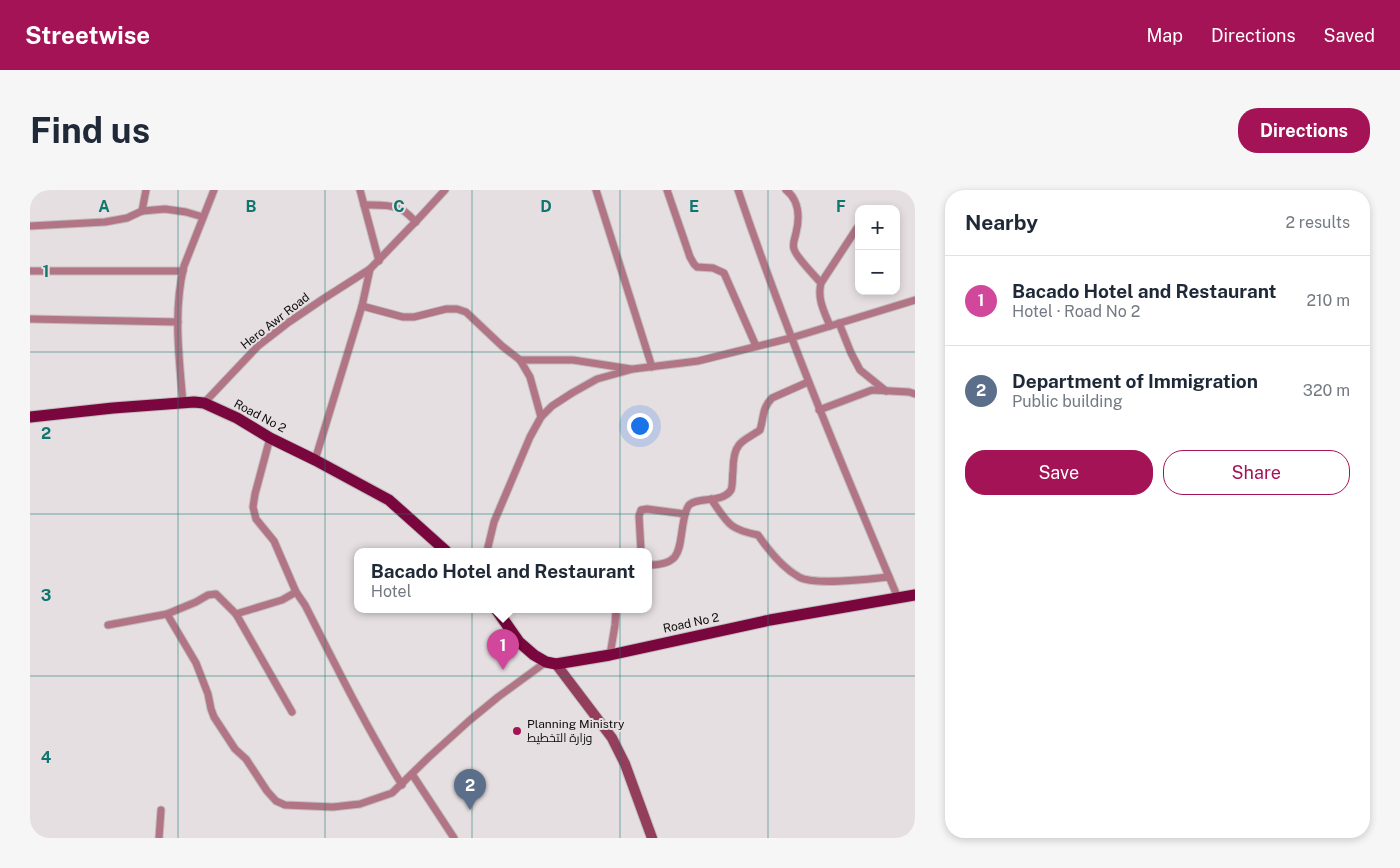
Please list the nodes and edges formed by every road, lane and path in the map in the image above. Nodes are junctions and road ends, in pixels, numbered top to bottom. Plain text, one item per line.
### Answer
1 (146, 190) edge
2 (214, 190) edge
3 (360, 190) edge
4 (445, 190) edge
5 (596, 190) edge
6 (667, 190) edge
7 (738, 190) edge
8 (786, 190) edge
9 (364, 205) junction
10 (142, 211) junction
11 (203, 218) junction
12 (416, 222) junction
13 (30, 226) edge
14 (855, 231) edge
15 (379, 261) junction
16 (370, 269) junction
17 (30, 271) edge
18 (183, 271) junction
19 (820, 283) junction
20 (915, 300) edge
21 (362, 306) junction
22 (30, 319) edge
23 (178, 322) junction
24 (839, 323) junction
25 (830, 326) junction
26 (791, 338) junction
27 (756, 346) junction
28 (520, 360) junction
29 (652, 367) junction
30 (633, 369) junction
31 (808, 382) junction
32 (886, 391) junction
33 (915, 394) edge
34 (183, 403) junction
35 (204, 403) junction
36 (819, 410) junction
37 (30, 417) edge
38 (541, 417) junction
39 (270, 438) junction
40 (315, 460) junction
41 (711, 499) junction
42 (685, 514) junction
43 (443, 548) edge
44 (488, 548) edge
45 (641, 548) edge
46 (652, 565) edge
47 (889, 577) junction
48 (296, 592) junction
49 (915, 595) edge
50 (898, 598) junction
51 (499, 613) edge
52 (616, 613) edge
53 (167, 614) junction
54 (236, 614) junction
55 (108, 626) dead end
56 (610, 655) junction
57 (551, 663) junction
58 (292, 712) dead end
59 (412, 774) junction
60 (402, 785) junction
61 (161, 810) dead end
62 (160, 838) edge
63 (454, 838) edge
64 (652, 838) edge

1 - 10 street
2 - 11 street
3 - 9 street
4 - 12 street, Hero Awr Road
5 - 29 street
6 - 27 street
7 - 26 street
8 - 19 street
9 - 12 street
9 - 15 street
10 - 11 street
10 - 13 street
11 - 18 street
12 - 15 street, Hero Awr Road
14 - 19 street
15 - 16 street, Hero Awr Road
16 - 21 street
16 - 35 street, Hero Awr Road
17 - 18 street
18 - 23 street
19 - 25 street
20 - 24 street
21 - 28 street
21 - 40 street
22 - 23 street
23 - 34 street
24 - 25 street
24 - 32 street
25 - 26 street
26 - 27 street
26 - 31 street
27 - 29 street
28 - 30 street
28 - 38 street
29 - 30 street
30 - 38 street
31 - 36 street
31 - 41 street
32 - 33 street
32 - 36 street
34 - 35 main road, Road No 2
34 - 37 main road, Road No 2
35 - 39 main road, Road No 2
36 - 47 street
38 - 44 street
39 - 40 main road, Road No 2
39 - 48 street
40 - 43 main road, Road No 2
41 - 42 street
41 - 47 street
42 - 45 street
42 - 46 street
47 - 50 street
48 - 54 street
48 - 60 street
49 - 50 main road, Road No 2
50 - 56 main road, Road No 2
51 - 57 main road
52 - 56 street
53 - 54 street
53 - 55 street
53 - 60 street
54 - 58 street
56 - 57 main road, Road No 2
57 - 59 street
57 - 64 main road
59 - 60 street
59 - 63 street
61 - 62 street

